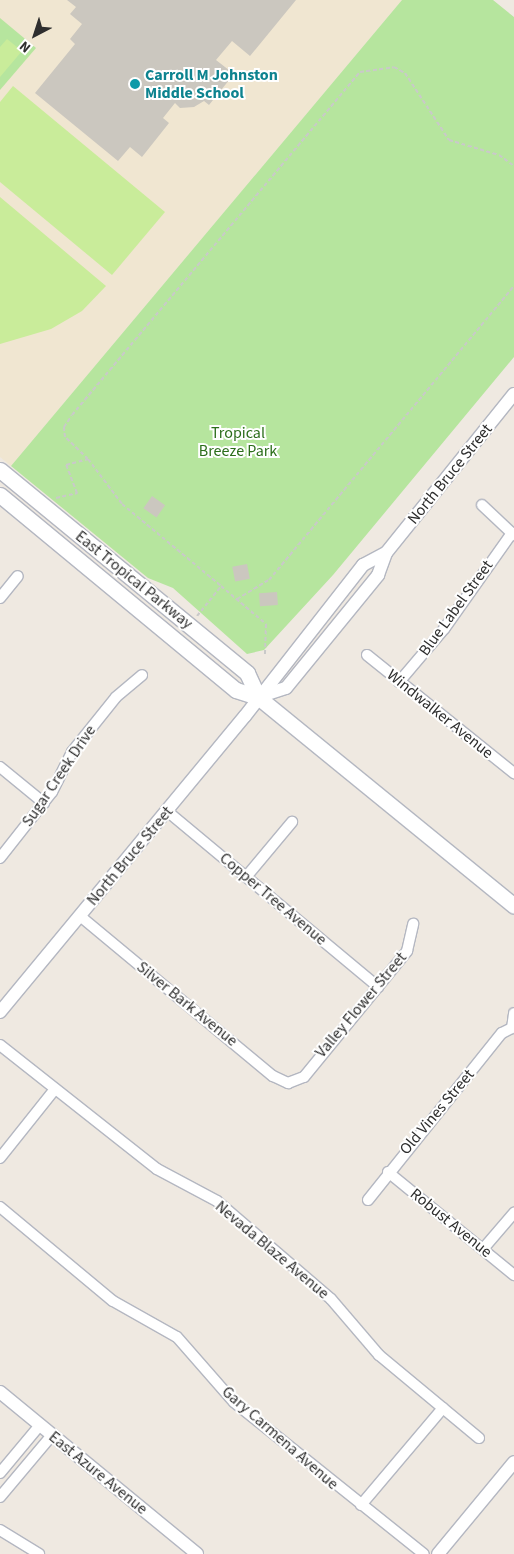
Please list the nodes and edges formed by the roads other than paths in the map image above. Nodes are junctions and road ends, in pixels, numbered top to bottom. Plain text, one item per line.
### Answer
1 (514, 394) edge
2 (0, 470) edge
3 (0, 495) edge
4 (482, 505) dead end
5 (513, 534) edge
6 (386, 553) junction
7 (18, 576) dead end
8 (0, 598) edge
9 (367, 655) dead end
10 (142, 675) dead end
11 (399, 682) junction
12 (258, 697) junction
13 (0, 767) edge
14 (514, 773) edge
15 (44, 803) junction
16 (167, 811) junction
17 (292, 822) dead end
18 (0, 858) edge
19 (246, 877) junction
20 (514, 906) edge
21 (80, 916) junction
22 (413, 924) dead end
23 (378, 987) junction
24 (0, 1012) edge
25 (514, 1013) edge
26 (513, 1028) edge
27 (0, 1045) edge
28 (298, 1081) joint
29 (56, 1089) junction
30 (0, 1158) edge
31 (388, 1172) junction
32 (368, 1200) dead end
33 (0, 1208) edge
34 (514, 1213) edge
35 (484, 1249) junction
36 (514, 1275) edge
37 (0, 1392) edge
38 (443, 1408) junction
39 (40, 1425) junction
40 (52, 1435) junction
41 (479, 1438) dead end
42 (514, 1462) edge
43 (0, 1473) edge
44 (0, 1497) edge
45 (362, 1505) junction
46 (0, 1530) edge
47 (40, 1554) edge
48 (196, 1554) edge
49 (424, 1554) edge
50 (438, 1554) edge

1 - 6 street, North Bruce Street
2 - 12 main road, East Tropical Parkway
3 - 12 main road, East Tropical Parkway
4 - 5 street
5 - 11 street, Blue Label Street
6 - 12 street, North Bruce Street
6 - 12 street, North Bruce Street
7 - 8 street
9 - 11 street, Windwalker Avenue
10 - 15 street, Sugar Creek Drive
11 - 14 street, Windwalker Avenue
12 - 16 street, North Bruce Street
12 - 20 main road, East Tropical Parkway
13 - 15 street
15 - 18 street, Sugar Creek Drive
16 - 19 street, Copper Tree Avenue
16 - 21 street, North Bruce Street
17 - 19 street
19 - 23 street, Copper Tree Avenue
21 - 24 street, North Bruce Street
21 - 28 street, Silver Bark Avenue
22 - 23 street, Valley Flower Street
23 - 28 street, Valley Flower Street
25 - 26 street, Old Vines Street
26 - 31 street, Old Vines Street
27 - 29 street, Nevada Blaze Avenue
29 - 30 street
29 - 38 street, Nevada Blaze Avenue
31 - 32 street, Old Vines Street
31 - 35 street, Robust Avenue
33 - 45 street, Gary Carmena Avenue
34 - 35 street
35 - 36 street, Robust Avenue
37 - 39 street, East Azure Avenue
38 - 41 street, Nevada Blaze Avenue
38 - 45 street
39 - 40 street, East Azure Avenue
39 - 43 street
40 - 44 street
40 - 48 street, East Azure Avenue
42 - 50 street
45 - 49 street, Gary Carmena Avenue
46 - 47 street

